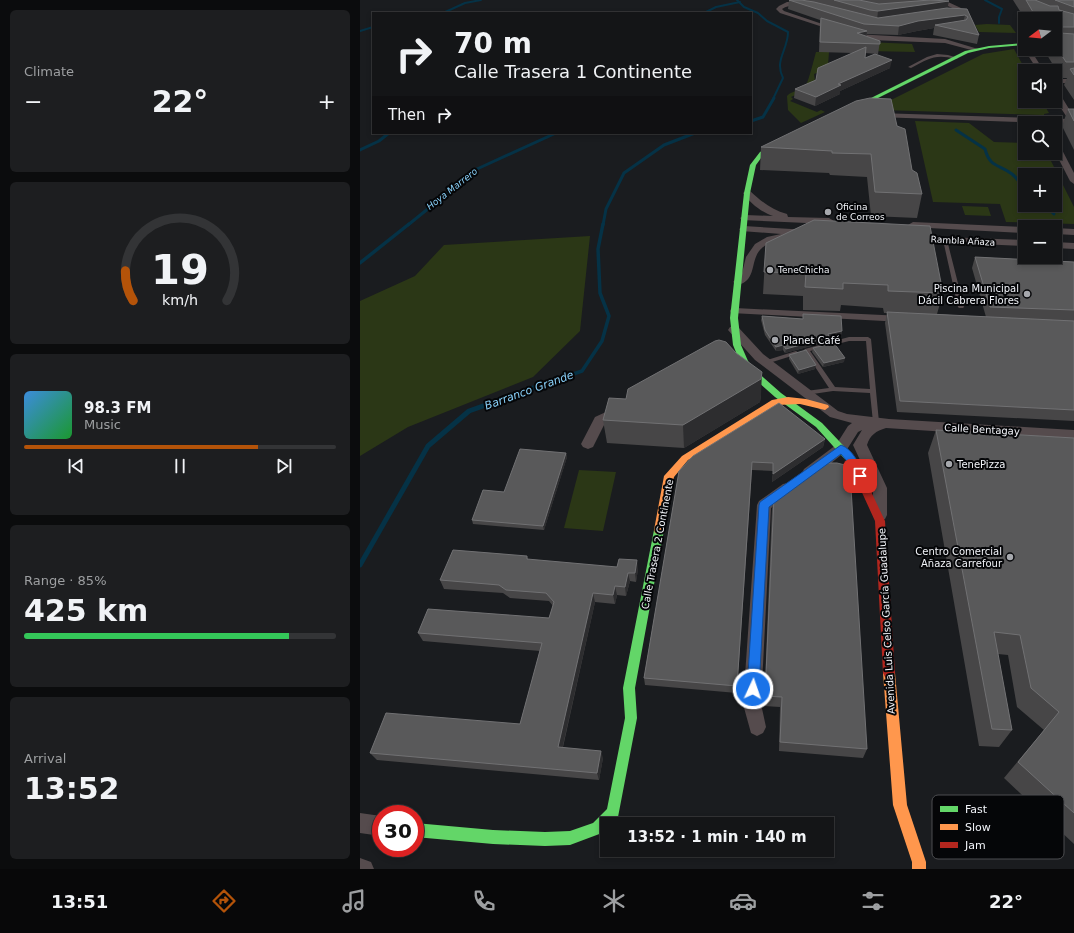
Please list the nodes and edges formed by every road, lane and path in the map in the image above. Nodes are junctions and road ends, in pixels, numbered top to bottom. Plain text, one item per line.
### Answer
1 (792, 0) edge
2 (804, 4) junction
3 (921, 4) edge
4 (811, 6) edge
5 (933, 16) edge
6 (841, 31) edge
7 (926, 32) edge
8 (849, 34) edge
9 (908, 39) junction
10 (1018, 46) edge
11 (976, 49) junction
12 (956, 58) junction
13 (910, 66) dead end
14 (1062, 81) edge
15 (1074, 81) edge
16 (1062, 104) edge
17 (843, 114) joint
18 (1018, 121) edge
19 (1062, 122) edge
20 (1074, 122) edge
21 (789, 140) edge
22 (1062, 156) edge
23 (1071, 171) edge
24 (1074, 181) edge
25 (747, 193) junction
26 (744, 218) junction
27 (906, 224) edge
28 (744, 229) junction
29 (1018, 230) edge
30 (1062, 231) edge
31 (1074, 232) edge
32 (906, 238) edge
33 (945, 240) junction
34 (1018, 244) edge
35 (1062, 245) edge
36 (1074, 246) edge
37 (738, 282) junction
38 (960, 307) dead end
39 (735, 311) junction
40 (916, 320) edge
41 (734, 330) joint
42 (741, 344) junction
43 (807, 350) junction
44 (723, 353) edge
45 (768, 365) junction
46 (834, 389) junction
47 (873, 391) junction
48 (806, 393) junction
49 (779, 399) junction
50 (628, 405) edge
51 (825, 407) junction
52 (876, 423) junction
53 (1074, 435) edge
54 (588, 444) dead end
55 (841, 448) junction
56 (880, 521) junction
57 (757, 727) dead end
58 (360, 823) edge
59 (372, 825) edge
60 (424, 831) edge
61 (360, 868) edge
62 (364, 869) edge
63 (920, 869) edge

1 - 2 street
2 - 4 street
2 - 6 street
3 - 5 street
7 - 9 street
8 - 9 street
9 - 11 street
10 - 11 street
11 - 12 street
12 - 13 lane
12 - 17 street
14 - 15 street
16 - 20 street
17 - 18 street
19 - 20 street
21 - 25 street, Avenida Luis Celso García Guadalupe
22 - 23 street
23 - 24 street
25 - 26 street, Avenida Luis Celso García Guadalupe
25 - 26 street
26 - 28 street, Avenida Luis Celso García Guadalupe
27 - 29 street, Rambla Añaza
28 - 37 street, Avenida Luis Celso García Guadalupe
28 - 37 street
30 - 31 street
32 - 33 street, Rambla Añaza
33 - 34 street, Rambla Añaza
33 - 38 lane
35 - 36 street
37 - 39 street, Avenida Luis Celso García Guadalupe
39 - 40 street
39 - 41 street, Avenida Luis Celso García Guadalupe
41 - 42 street, Avenida Luis Celso García Guadalupe
42 - 44 street
42 - 45 street, Avenida Luis Celso García Guadalupe
42 - 49 street, Avenida Luis Celso García Guadalupe
43 - 45 lane
43 - 46 lane
43 - 47 lane
45 - 48 street, Avenida Luis Celso García Guadalupe
45 - 49 street
46 - 47 lane
46 - 48 lane
47 - 52 lane
48 - 51 street, Avenida Luis Celso García Guadalupe
49 - 51 street
49 - 55 street, Avenida Luis Celso García Guadalupe
49 - 60 street, Calle Trasera 2 Continente
50 - 54 street
51 - 52 street, Avenida Luis Celso García Guadalupe
52 - 53 street, Calle Bentagay
52 - 55 street
52 - 56 street
55 - 56 street, Avenida Luis Celso García Guadalupe
55 - 57 street
56 - 63 street, Avenida Luis Celso García Guadalupe
58 - 59 street
61 - 62 street

